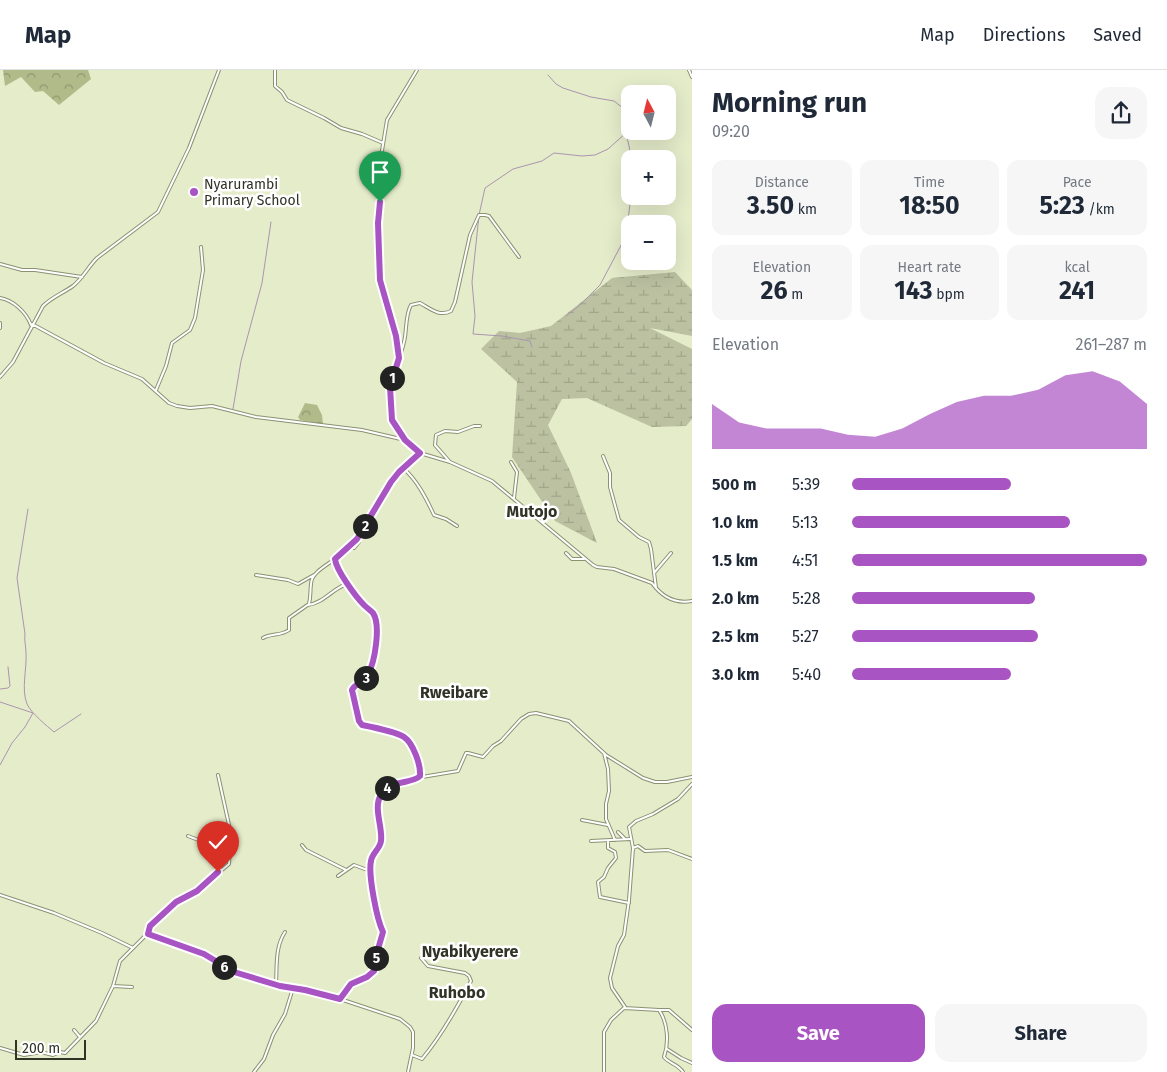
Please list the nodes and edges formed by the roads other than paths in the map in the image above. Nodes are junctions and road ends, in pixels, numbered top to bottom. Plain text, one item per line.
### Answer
1 (219, 70) edge
2 (275, 70) edge
3 (417, 70) edge
4 (689, 70) edge
5 (692, 78) edge
6 (384, 143) junction
7 (201, 247) dead end
8 (519, 257) dead end
9 (0, 264) edge
10 (82, 277) junction
11 (0, 298) edge
12 (0, 323) edge
13 (32, 325) junction
14 (0, 328) edge
15 (399, 358) junction
16 (0, 377) edge
17 (156, 390) junction
18 (480, 426) dead end
19 (405, 440) junction
20 (420, 453) junction
21 (603, 456) dead end
22 (450, 462) junction
23 (511, 462) dead end
24 (403, 468) junction
25 (514, 498) junction
26 (457, 526) dead end
27 (358, 538) junction
28 (354, 548) dead end
29 (566, 554) dead end
30 (670, 554) dead end
31 (335, 559) junction
32 (584, 559) junction
33 (654, 573) junction
34 (256, 575) dead end
35 (314, 575) junction
36 (349, 584) junction
37 (656, 588) junction
38 (692, 601) edge
39 (308, 605) junction
40 (263, 638) dead end
41 (604, 753) junction
42 (218, 775) dead end
43 (692, 777) edge
44 (417, 779) junction
45 (692, 784) edge
46 (582, 820) dead end
47 (608, 825) junction
48 (618, 832) dead end
49 (188, 836) dead end
50 (628, 839) junction
51 (615, 840) junction
52 (591, 841) dead end
53 (608, 841) junction
54 (302, 845) dead end
55 (230, 848) junction
56 (633, 848) junction
57 (692, 859) edge
58 (346, 870) junction
59 (370, 871) junction
60 (338, 876) dead end
61 (0, 896) edge
62 (629, 903) junction
63 (285, 932) dead end
64 (148, 934) junction
65 (133, 948) junction
66 (421, 958) dead end
67 (276, 984) junction
68 (112, 986) junction
69 (132, 986) dead end
70 (293, 988) junction
71 (340, 999) junction
72 (624, 1008) junction
73 (659, 1010) junction
74 (74, 1030) dead end
75 (692, 1030) edge
76 (80, 1037) junction
77 (0, 1048) edge
78 (667, 1049) junction
79 (412, 1055) junction
80 (692, 1063) edge
81 (254, 1072) edge
82 (408, 1072) edge
83 (604, 1072) edge
84 (683, 1072) edge

1 - 10 street
2 - 6 street
3 - 6 street
4 - 5 street
6 - 15 street
7 - 17 street
8 - 15 street
9 - 10 street
10 - 13 street
11 - 13 street
12 - 14 street
13 - 16 street
13 - 17 street
15 - 19 street
17 - 19 street
18 - 22 street
19 - 20 street
20 - 22 street
20 - 24 street
21 - 33 street
22 - 25 street
23 - 25 street
24 - 26 street
24 - 27 street
25 - 32 street
27 - 28 street
27 - 31 street
29 - 32 street
30 - 33 street
31 - 35 street
31 - 36 street
32 - 37 street
33 - 37 street
34 - 35 street
35 - 39 street
36 - 39 street
36 - 44 street
37 - 38 street
39 - 40 street
41 - 43 street
41 - 44 street
41 - 47 street
42 - 55 street
44 - 59 street
45 - 50 street
46 - 47 street
47 - 51 street
48 - 50 street
49 - 55 street
50 - 51 street
50 - 56 street
51 - 53 street
52 - 53 street
53 - 62 street
54 - 58 street
55 - 64 street
56 - 57 street
56 - 62 street
58 - 59 street
58 - 60 street
59 - 71 street
61 - 65 street
62 - 72 street
63 - 67 street
64 - 65 street
64 - 67 street
65 - 68 street
66 - 79 street
67 - 70 street
68 - 69 street
68 - 76 street
70 - 71 street
70 - 81 street
71 - 79 street
72 - 73 street
72 - 83 street
73 - 75 street
73 - 78 street
74 - 76 street
76 - 77 street
78 - 80 street
78 - 84 street
79 - 82 street

